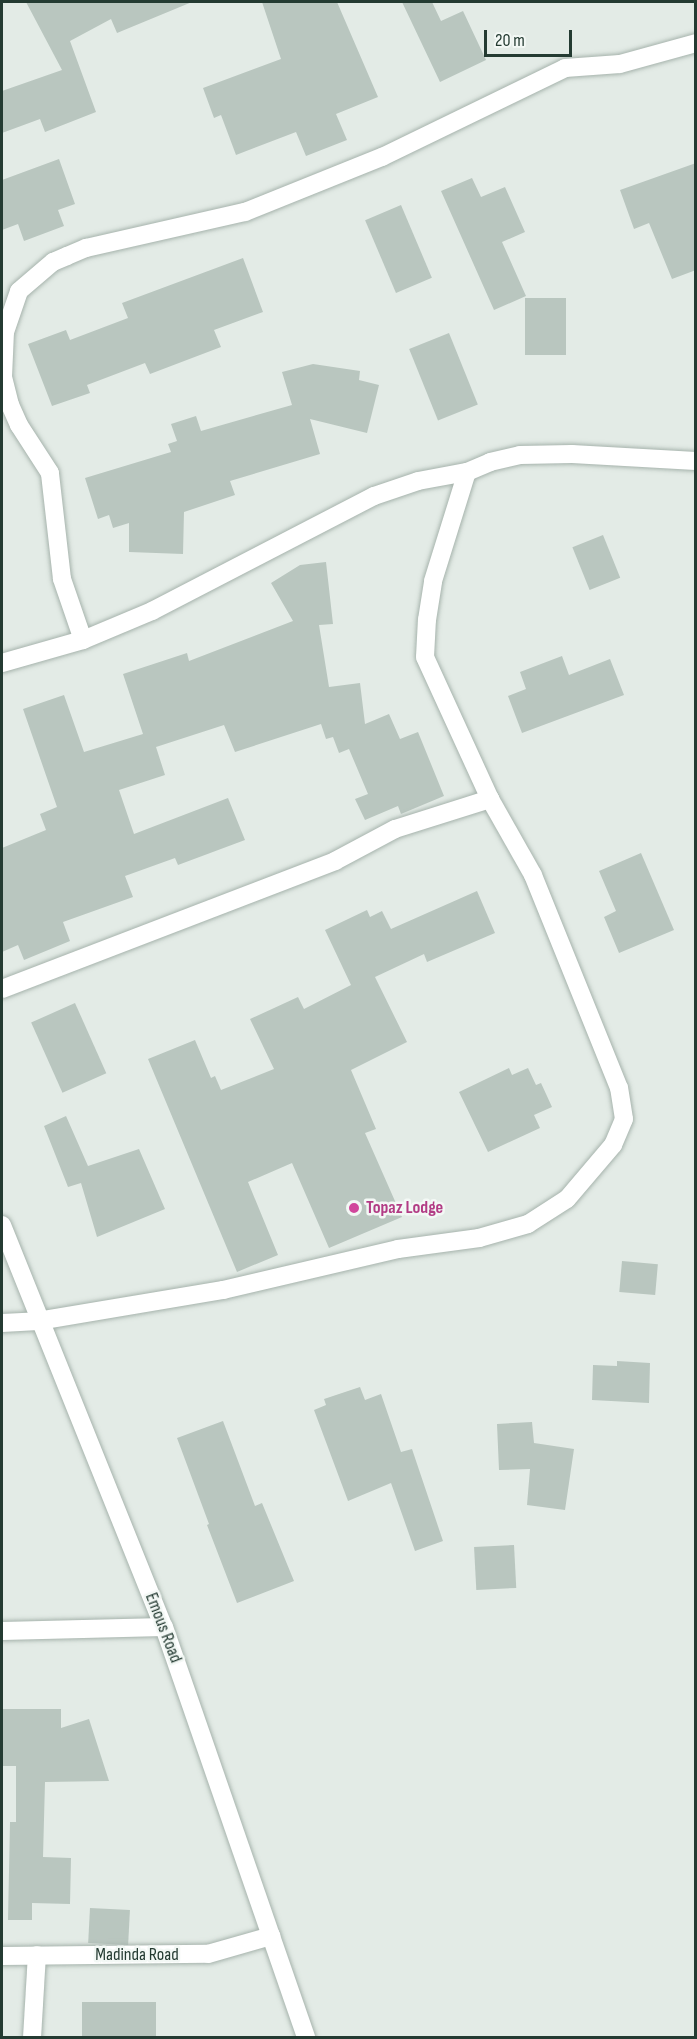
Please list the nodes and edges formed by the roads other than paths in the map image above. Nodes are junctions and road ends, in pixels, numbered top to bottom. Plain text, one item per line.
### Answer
1 (696, 43) edge
2 (2, 375) edge
3 (696, 461) edge
4 (467, 472) junction
5 (82, 640) junction
6 (2, 663) edge
7 (490, 799) junction
8 (2, 989) edge
9 (2, 1225) edge
10 (38, 1321) junction
11 (2, 1323) edge
12 (164, 1627) junction
13 (2, 1631) edge
14 (271, 1936) junction
15 (37, 1955) junction
16 (2, 1956) edge
17 (32, 2037) edge
18 (306, 2037) edge

1 - 2 street
2 - 5 street
3 - 4 street
4 - 5 street
4 - 7 street
5 - 6 street
7 - 8 street
7 - 10 street
9 - 10 street, Emous Road
10 - 11 street
10 - 12 street, Emous Road
12 - 13 street
12 - 14 street, Emous Road
14 - 15 street, Madinda Road
14 - 18 street, Emous Road
15 - 16 street, Madinda Road
15 - 17 street

